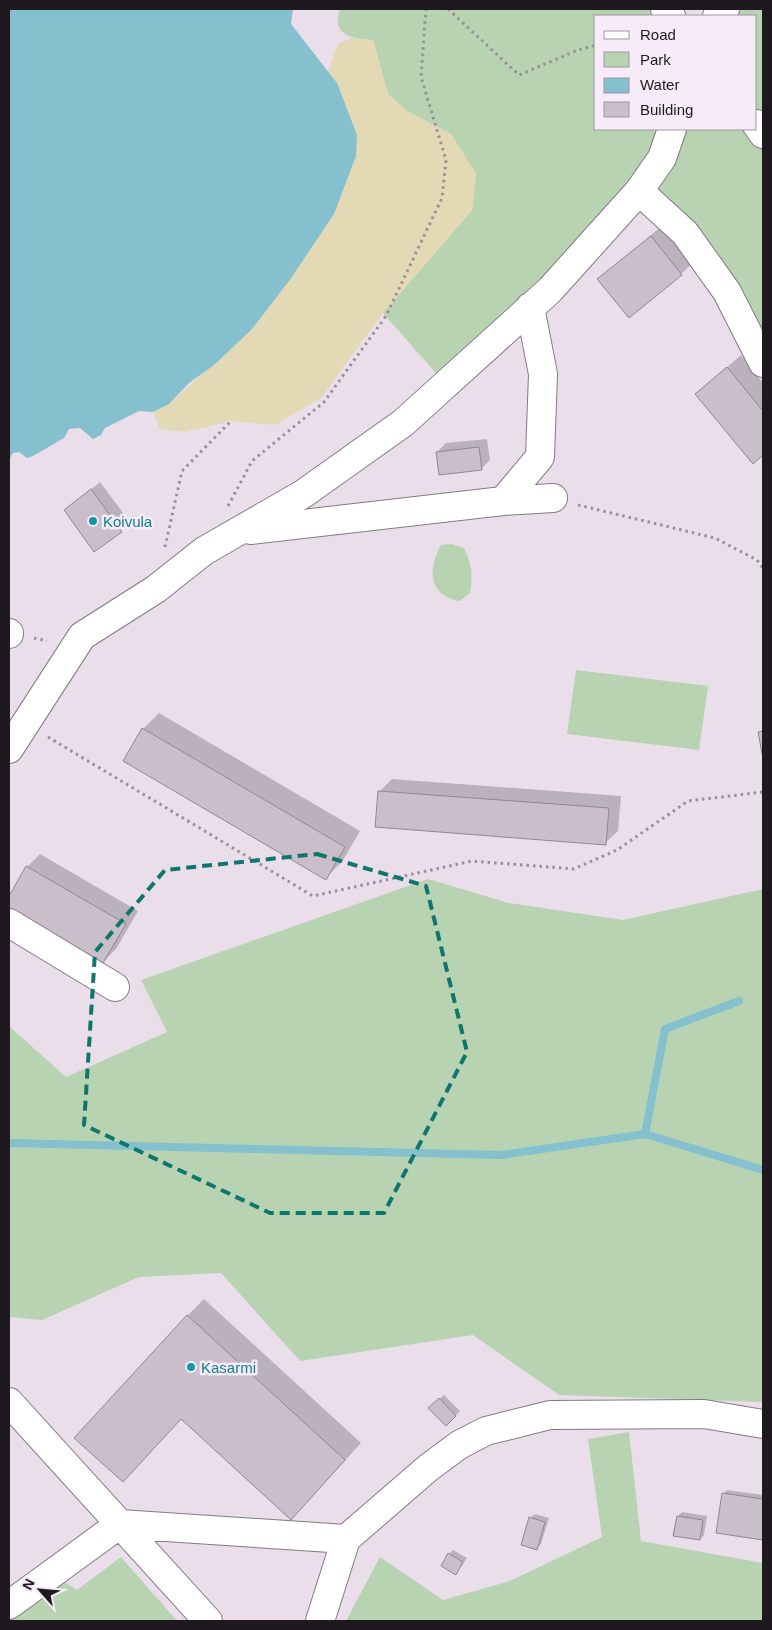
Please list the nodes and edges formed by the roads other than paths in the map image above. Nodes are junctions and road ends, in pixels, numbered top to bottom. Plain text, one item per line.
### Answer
1 (672, 130) edge
2 (639, 191) junction
3 (530, 307) junction
4 (763, 363) edge
5 (553, 498) road end
6 (503, 501) junction
7 (232, 521) junction
8 (9, 749) edge
9 (9, 923) edge
10 (115, 987) dead end
11 (9, 1402) edge
12 (763, 1424) edge
13 (120, 1524) junction
14 (346, 1538) junction
15 (9, 1604) edge
16 (208, 1621) edge
17 (320, 1621) edge

1 - 2 lane
2 - 3 lane
2 - 4 lane
3 - 6 lane
3 - 7 lane
5 - 6 lane
6 - 7 lane
7 - 8 lane
9 - 10 lane
11 - 13 lane
12 - 14 lane
13 - 14 lane
13 - 15 lane
13 - 16 lane
14 - 17 lane

